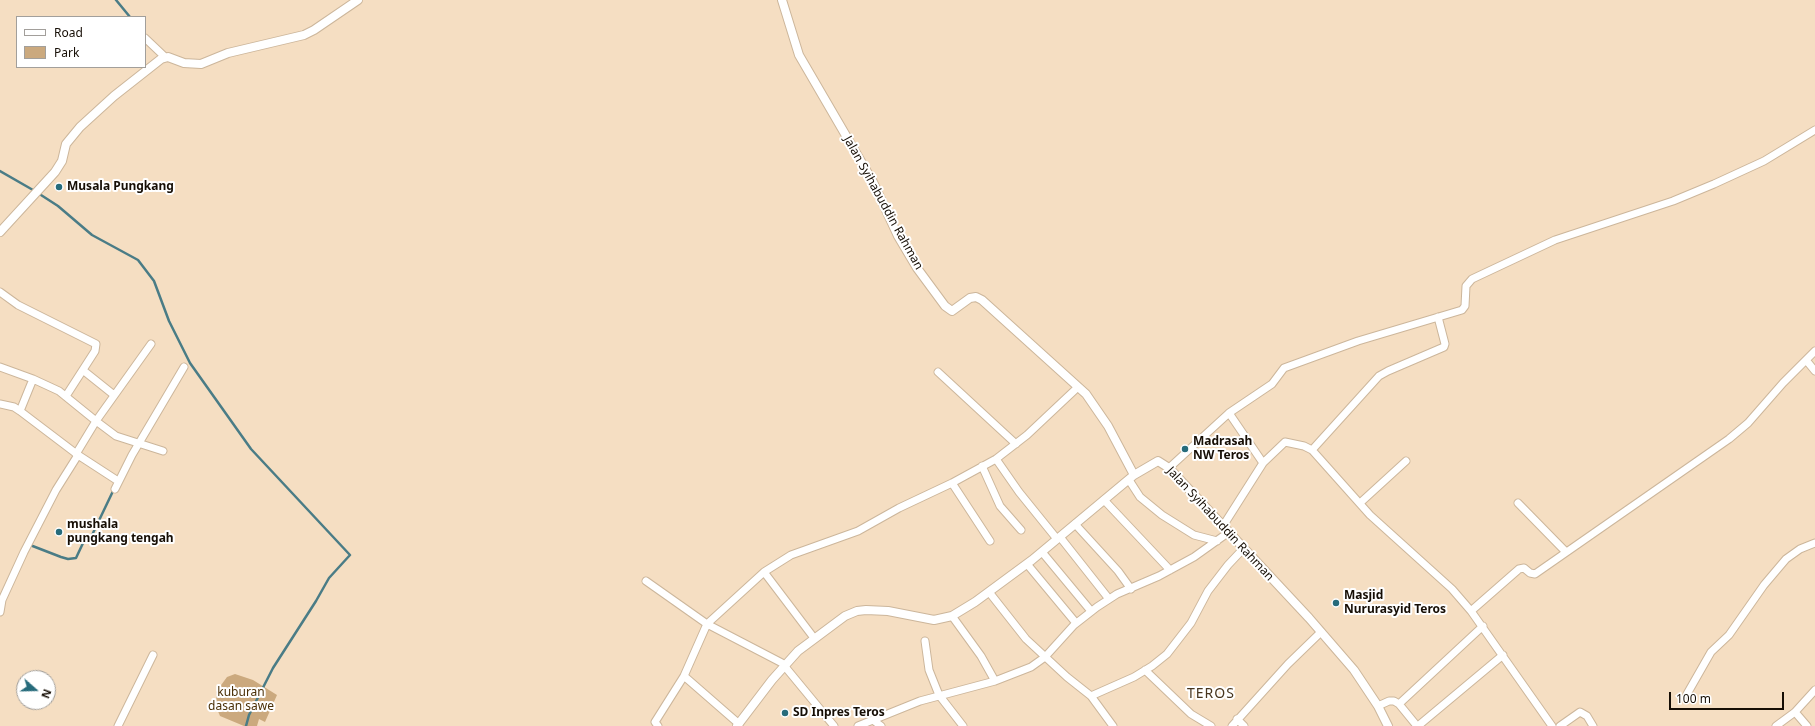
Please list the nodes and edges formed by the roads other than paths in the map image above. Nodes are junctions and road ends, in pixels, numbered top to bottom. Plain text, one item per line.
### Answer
1 (358, 0) edge
2 (782, 0) edge
3 (146, 39) edge
4 (165, 57) junction
5 (1815, 130) edge
6 (0, 232) edge
7 (0, 292) edge
8 (1438, 317) junction
9 (152, 344) dead end
10 (1815, 351) edge
11 (1806, 360) junction
12 (0, 367) edge
13 (184, 367) dead end
14 (84, 371) junction
15 (1815, 371) edge
16 (938, 372) dead end
17 (33, 379) junction
18 (1078, 387) junction
19 (114, 395) junction
20 (66, 396) junction
21 (0, 404) edge
22 (20, 411) junction
23 (1228, 413) junction
24 (96, 421) junction
25 (1016, 444) junction
26 (140, 445) junction
27 (1312, 450) junction
28 (163, 451) dead end
29 (77, 454) junction
30 (996, 459) junction
31 (1406, 461) dead end
32 (1264, 463) junction
33 (982, 466) junction
34 (1170, 468) junction
35 (1131, 478) junction
36 (952, 483) junction
37 (1104, 500) junction
38 (1518, 502) dead end
39 (1360, 503) junction
40 (1075, 524) junction
41 (1226, 529) junction
42 (1021, 530) dead end
43 (1058, 538) junction
44 (990, 541) dead end
45 (1217, 541) junction
46 (1815, 544) edge
47 (1244, 548) junction
48 (1042, 552) junction
49 (1565, 552) junction
50 (1027, 564) junction
51 (1170, 570) junction
52 (764, 572) junction
53 (646, 581) dead end
54 (1131, 588) junction
55 (989, 592) junction
56 (1109, 599) junction
57 (0, 607) edge
58 (1092, 611) junction
59 (1472, 611) junction
60 (952, 616) junction
61 (1076, 623) junction
62 (707, 624) junction
63 (1483, 626) junction
64 (1321, 632) junction
65 (814, 638) junction
66 (925, 641) dead end
67 (153, 655) dead end
68 (1503, 655) junction
69 (1045, 658) junction
70 (785, 665) junction
71 (1146, 670) junction
72 (684, 676) junction
73 (995, 681) junction
74 (1815, 690) edge
75 (1687, 694) dead end
76 (939, 695) junction
77 (1091, 696) junction
78 (1399, 704) junction
79 (1378, 706) junction
80 (1795, 712) junction
81 (1237, 719) junction
82 (873, 720) junction
83 (738, 725) edge
84 (961, 725) edge
85 (118, 726) edge
86 (658, 726) edge
87 (834, 726) edge
88 (858, 726) edge
89 (881, 726) edge
90 (1113, 726) edge
91 (1211, 726) edge
92 (1232, 726) edge
93 (1244, 726) edge
94 (1388, 726) edge
95 (1418, 726) edge
96 (1552, 726) edge
97 (1560, 726) edge
98 (1593, 726) edge
99 (1776, 726) edge
100 (1807, 726) edge

1 - 4 street
2 - 18 street, Jalan Syihabuddin Rahman
3 - 4 street
4 - 6 street
5 - 8 street
7 - 14 street
8 - 23 street
8 - 27 street
9 - 19 street
10 - 11 street
11 - 15 street
11 - 49 street
12 - 17 street
13 - 26 street
14 - 19 street
14 - 20 street
16 - 25 street
17 - 20 street
17 - 22 street
18 - 25 street
18 - 35 street, Jalan Syihabuddin Rahman
19 - 24 street
20 - 24 street
21 - 22 street
22 - 29 street
23 - 32 street
23 - 34 street
24 - 26 street
24 - 29 street
25 - 30 street
26 - 28 street
26 - 29 street
27 - 32 street
27 - 39 street
29 - 57 street
30 - 33 street
30 - 43 street
31 - 39 street
32 - 41 street
33 - 36 street
33 - 42 street
34 - 35 street, Jalan Syihabuddin Rahman
34 - 41 street, Jalan Syihabuddin Rahman
35 - 37 street
35 - 45 street
36 - 44 street
36 - 52 street
37 - 40 street
37 - 51 street
38 - 49 street
39 - 59 street
40 - 43 street
40 - 54 street
41 - 45 street
41 - 47 street, Jalan Syihabuddin Rahman
43 - 48 street
43 - 56 street
45 - 51 street
46 - 75 street
47 - 64 street, Jalan Syihabuddin Rahman
47 - 71 street
48 - 50 street
48 - 58 street
49 - 59 street
50 - 55 street
50 - 61 street
51 - 54 street
52 - 62 street
52 - 65 street
53 - 62 street
54 - 56 street
55 - 60 street
55 - 69 street
56 - 58 street
58 - 61 street
59 - 63 street
60 - 65 street
60 - 73 street
61 - 69 street
62 - 70 street
62 - 72 street
63 - 68 street
63 - 78 street
64 - 79 street, Jalan Syihabuddin Rahman
64 - 81 street
65 - 70 street
66 - 76 street
67 - 85 street
68 - 95 street
68 - 96 street
69 - 73 street
69 - 77 street
70 - 83 street
70 - 87 street
71 - 77 street
71 - 91 street
72 - 83 street
72 - 86 street
73 - 76 street
74 - 80 street
76 - 82 street
76 - 84 street
77 - 90 street
78 - 79 street
78 - 95 street
79 - 94 street, Jalan Syihabuddin Rahman
80 - 99 street
80 - 100 street
81 - 92 street
81 - 93 street
82 - 88 street
82 - 89 street
97 - 98 street

